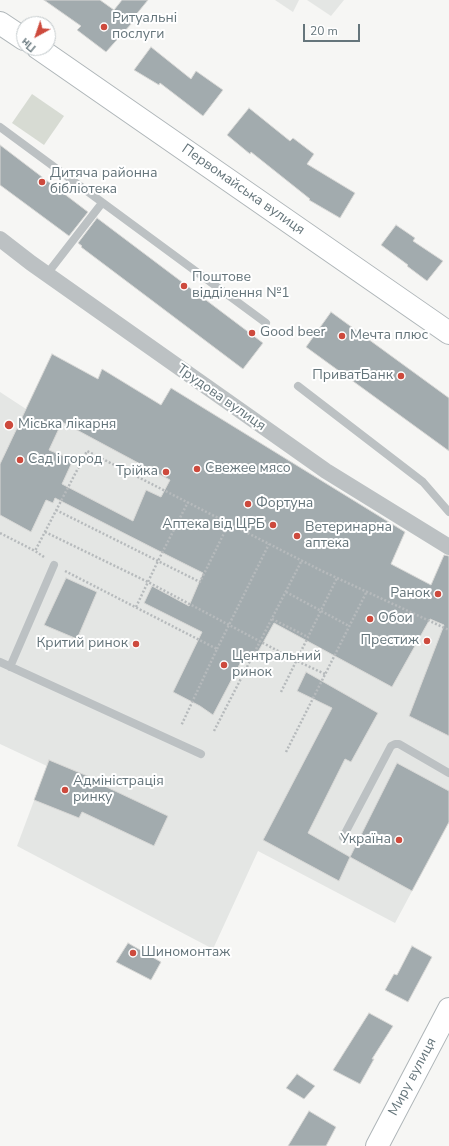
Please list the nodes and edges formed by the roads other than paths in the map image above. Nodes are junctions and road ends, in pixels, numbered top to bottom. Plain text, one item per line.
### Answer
1 (0, 23) edge
2 (16, 34) edge
3 (50, 56) edge
4 (0, 127) edge
5 (102, 202) junction
6 (0, 239) edge
7 (47, 274) junction
8 (266, 323) dead end
9 (449, 333) edge
10 (298, 386) dead end
11 (449, 512) edge
12 (449, 547) edge
13 (54, 565) road end
14 (0, 662) edge
15 (10, 667) junction
16 (201, 754) dead end
17 (449, 773) edge
18 (343, 838) dead end
19 (449, 1009) edge
20 (377, 1146) edge

1 - 2 street
3 - 9 street, Первомайська вулиця
4 - 5 lane
5 - 7 lane
5 - 8 lane
6 - 7 street, Трудова вулиця
7 - 12 street, Трудова вулиця
10 - 11 lane
13 - 15 lane
14 - 15 lane
15 - 16 lane
17 - 18 lane
19 - 20 street, Миру вулиця

